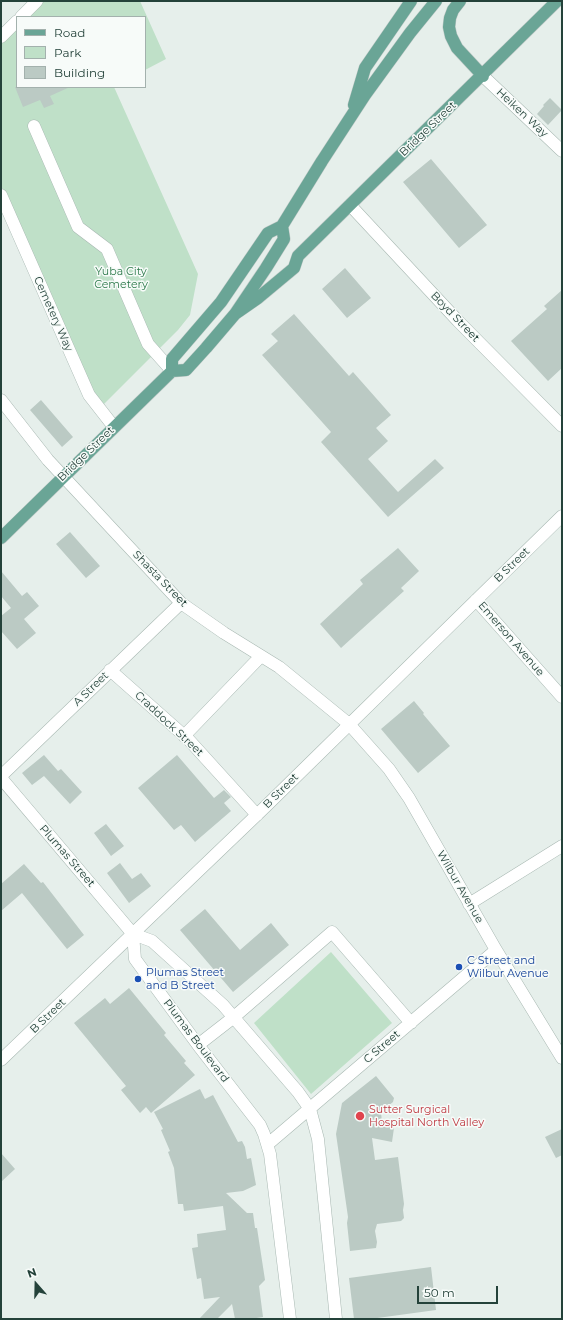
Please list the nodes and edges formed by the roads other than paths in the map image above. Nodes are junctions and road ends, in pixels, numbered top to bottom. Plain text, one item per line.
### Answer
1 (37, 1) edge
2 (411, 1) edge
3 (436, 1) edge
4 (460, 1) edge
5 (558, 1) edge
6 (22, 16) edge
7 (16, 22) edge
8 (1, 37) edge
9 (483, 76) junction
10 (351, 115) junction
11 (34, 126) dead end
12 (562, 151) edge
13 (1, 195) edge
14 (350, 205) junction
15 (282, 226) junction
16 (235, 314) junction
17 (172, 371) junction
18 (1, 400) edge
19 (562, 426) edge
20 (114, 427) junction
21 (64, 476) junction
22 (561, 520) edge
23 (1, 538) edge
24 (476, 600) junction
25 (181, 603) junction
26 (261, 656) junction
27 (110, 670) junction
28 (562, 697) edge
29 (349, 724) junction
30 (184, 736) junction
31 (1, 777) edge
32 (257, 815) junction
33 (562, 846) edge
34 (469, 904) junction
35 (133, 934) junction
36 (496, 950) junction
37 (234, 1017) junction
38 (411, 1022) junction
39 (198, 1045) junction
40 (562, 1058) edge
41 (1, 1060) edge
42 (310, 1109) junction
43 (268, 1144) junction
44 (290, 1319) edge
45 (336, 1319) edge

1 - 6 street
2 - 10 main road
3 - 10 main road, Bridge Street
4 - 9 main road
5 - 9 main road, Bridge Street
7 - 8 street
9 - 12 street, Heiken Way
9 - 14 main road, Bridge Street
10 - 15 main road, Bridge Street
11 - 17 street
13 - 20 street, Cemetery Way
14 - 16 main road, Bridge Street
14 - 19 street, Boyd Street
15 - 16 main road, Bridge Street
15 - 17 main road, Bridge Street
16 - 17 main road, Bridge Street
17 - 20 main road, Bridge Street
18 - 21 street, Shasta Street
20 - 21 main road, Bridge Street
21 - 23 main road, Bridge Street
21 - 25 street, Shasta Street
22 - 24 street, B Street
24 - 28 street, Emerson Avenue
24 - 29 street, B Street
25 - 26 street, Shasta Street
25 - 27 street, A Street
26 - 29 street, Shasta Street
26 - 30 street
27 - 30 street, Craddock Street
27 - 31 street, A Street
29 - 32 street, B Street
29 - 34 street, Wilbur Avenue
30 - 32 street, Craddock Street
31 - 35 street, Plumas Street
32 - 35 street, B Street
33 - 34 street
34 - 36 street, Wilbur Avenue
35 - 37 street
35 - 39 street, Plumas Boulevard
35 - 41 street, B Street
36 - 38 street, C Street
36 - 40 street, Wilbur Avenue
37 - 38 street
37 - 39 street
37 - 42 street
38 - 42 street, C Street
39 - 43 street, Plumas Boulevard
42 - 43 street, C Street
42 - 45 street
43 - 44 street, Plumas Boulevard

